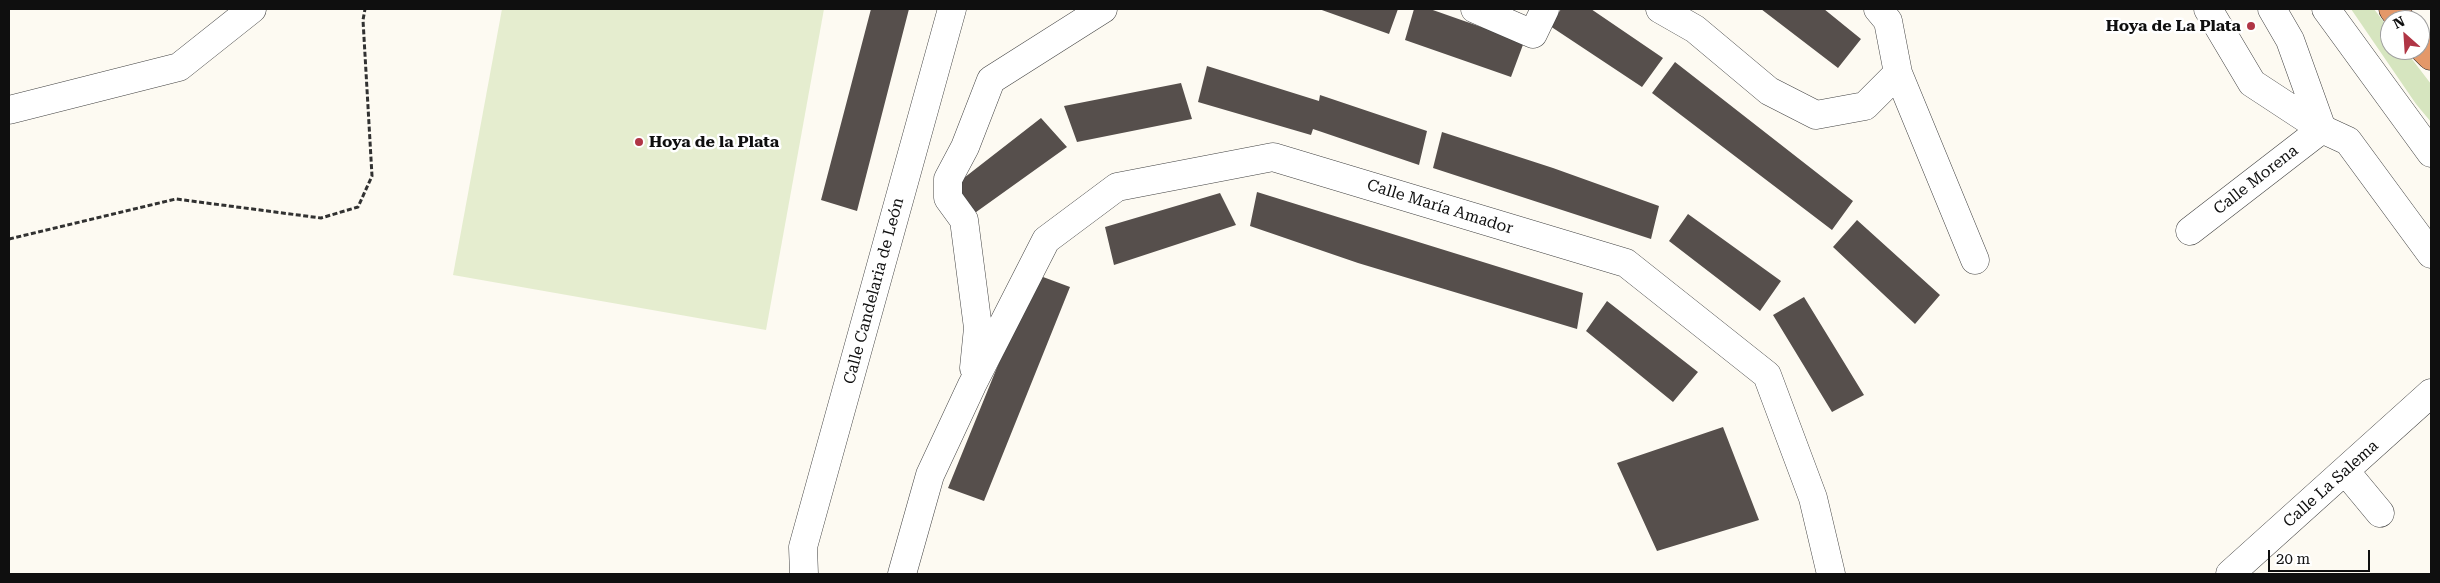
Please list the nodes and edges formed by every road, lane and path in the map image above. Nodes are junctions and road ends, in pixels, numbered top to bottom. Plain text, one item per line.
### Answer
1 (252, 9) edge
2 (364, 9) edge
3 (952, 9) edge
4 (1475, 9) edge
5 (1545, 9) edge
6 (1660, 9) edge
7 (1878, 9) edge
8 (2208, 9) edge
9 (2272, 9) edge
10 (2326, 9) edge
11 (1102, 10) edge
12 (1898, 73) junction
13 (9, 110) edge
14 (2322, 129) junction
15 (2431, 153) edge
16 (2190, 231) dead end
17 (9, 239) edge
18 (2431, 254) edge
19 (1975, 260) dead end
20 (972, 385) junction
21 (2431, 393) edge
22 (2346, 472) junction
23 (2380, 513) dead end
24 (2246, 569) edge
25 (804, 574) edge
26 (902, 574) edge
27 (1831, 574) edge

1 - 13 street
2 - 17 path
3 - 25 street, Calle Candelaria de León
4 - 5 street
6 - 12 street
7 - 12 street
8 - 14 street
9 - 14 street
10 - 15 street
11 - 20 street, Calle María Amador
12 - 19 street
14 - 16 street, Calle Morena
14 - 18 street
20 - 26 street, Calle María Amador
20 - 27 street, Calle María Amador
21 - 22 street, Calle La Salema
22 - 23 street
22 - 24 street, Calle La Salema

